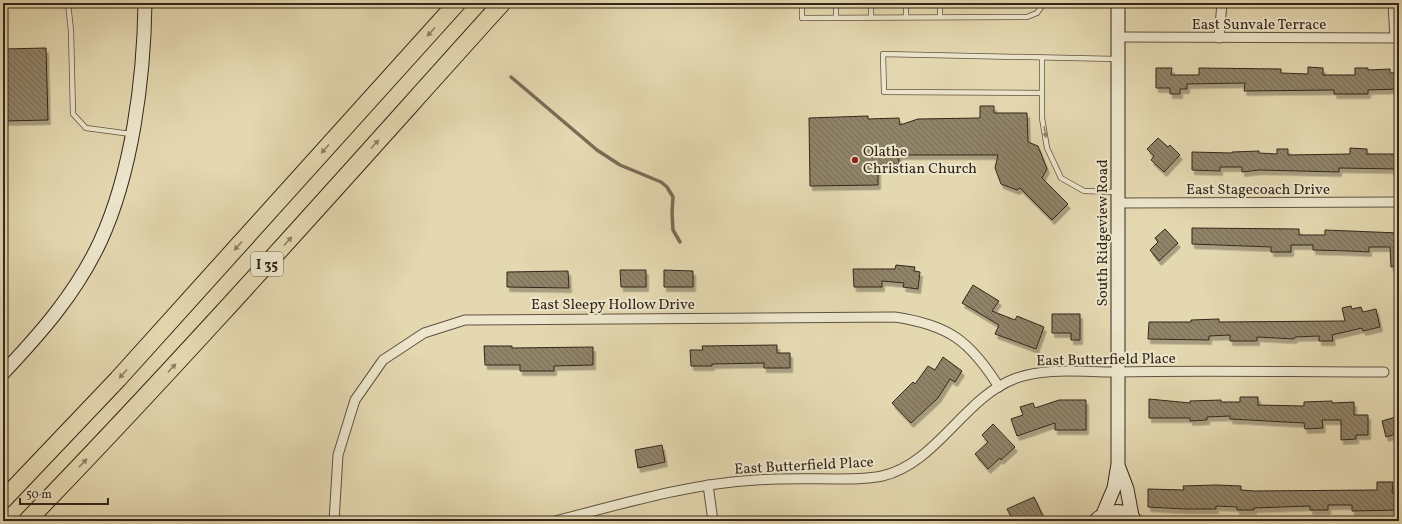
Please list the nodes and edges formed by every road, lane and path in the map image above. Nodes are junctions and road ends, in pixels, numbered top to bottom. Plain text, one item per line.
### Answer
1 (68, 3) edge
2 (145, 3) edge
3 (457, 3) edge
4 (502, 3) edge
5 (802, 3) edge
6 (836, 3) edge
7 (871, 3) edge
8 (906, 3) edge
9 (940, 3) edge
10 (1044, 3) edge
11 (1118, 3) edge
12 (1222, 3) edge
13 (1393, 3) edge
14 (906, 17) junction
15 (940, 17) junction
16 (836, 18) junction
17 (871, 18) junction
18 (1118, 37) junction
19 (1219, 38) junction
20 (1397, 38) edge
21 (1042, 58) junction
22 (1119, 58) junction
23 (1042, 93) junction
24 (131, 134) junction
25 (1118, 198) junction
26 (1399, 202) edge
27 (1118, 372) junction
28 (1384, 372) dead end
29 (3, 373) edge
30 (999, 387) junction
31 (1118, 464) junction
32 (708, 485) junction
33 (3, 500) edge
34 (1099, 518) edge
35 (1134, 519) edge
36 (27, 521) edge
37 (334, 521) edge
38 (556, 521) edge
39 (713, 521) edge

1 - 24 lane
2 - 24 main road
3 -> 33 highway, I 35
36 -> 4 highway, I 35
5 - 16 lane
6 - 16 lane
7 - 17 lane
8 - 14 lane
9 - 15 lane
10 - 15 lane
11 - 18 main road, South Ridgeview Road
12 - 19 street
13 - 20 street
14 - 15 lane
14 - 17 lane
16 - 17 lane
18 - 19 street, East Sunvale Terrace
18 - 22 main road, South Ridgeview Road
19 - 20 street, East Sunvale Terrace
21 - 22 lane
21 - 23 lane
21 - 23 lane
22 - 25 main road, South Ridgeview Road
23 -> 25 lane
24 - 29 main road
25 - 26 street, East Stagecoach Drive
25 - 27 main road, South Ridgeview Road
27 - 28 street, East Butterfield Place
27 - 30 street, East Butterfield Place
27 - 31 main road, South Ridgeview Road
30 - 32 street, East Butterfield Place
30 - 37 street, East Sleepy Hollow Drive
31 - 34 main road
31 - 35 main road
32 - 38 street, East Butterfield Place
32 - 39 street
34 - 35 main road

